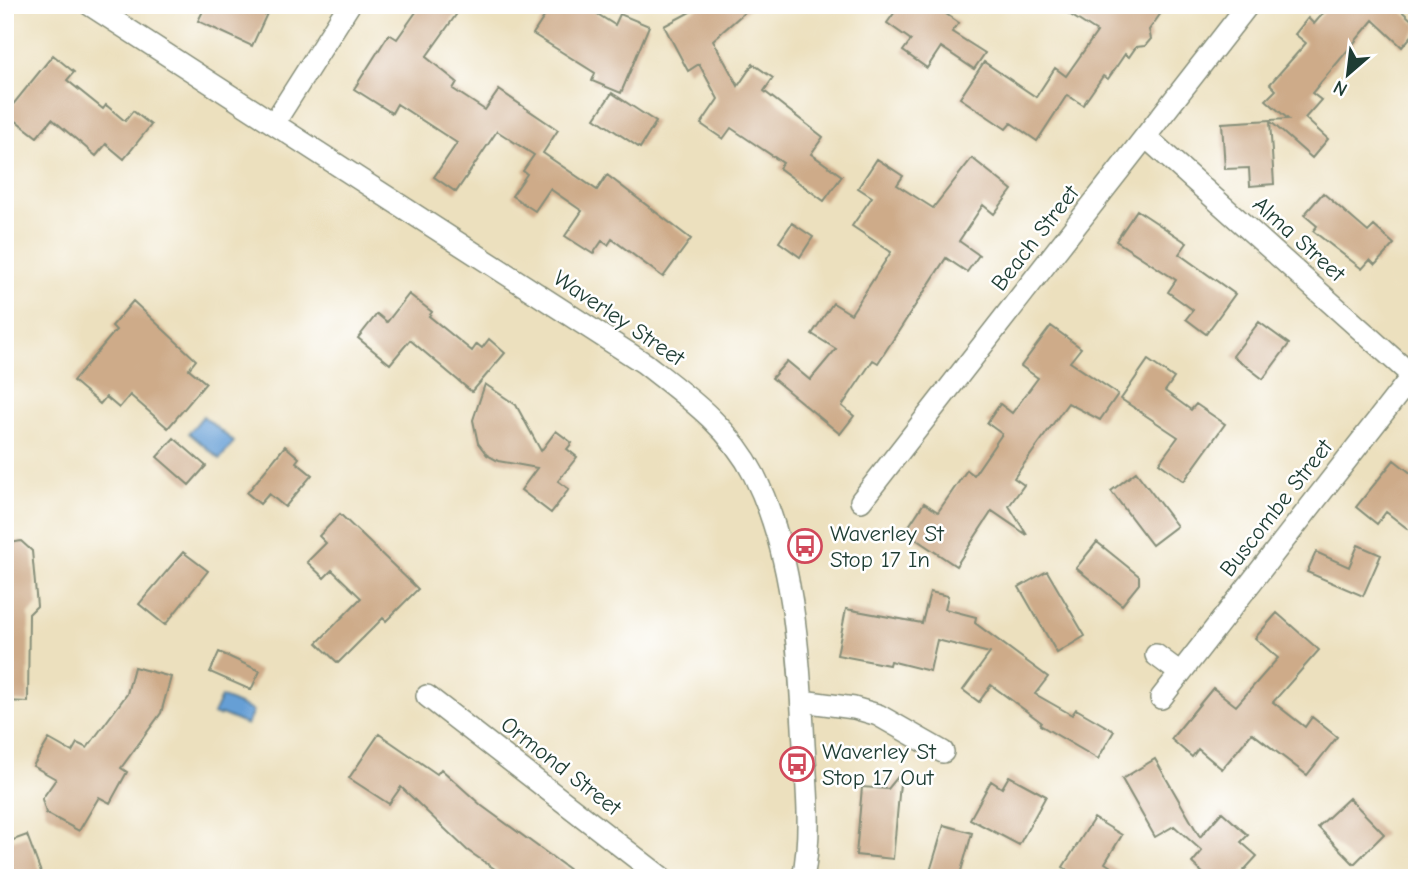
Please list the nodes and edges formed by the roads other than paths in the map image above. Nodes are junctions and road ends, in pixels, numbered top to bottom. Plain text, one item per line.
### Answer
1 (90, 5) edge
2 (349, 5) edge
3 (1248, 5) edge
4 (274, 123) junction
5 (1147, 138) junction
6 (1415, 378) edge
7 (861, 501) dead end
8 (1156, 655) dead end
9 (1180, 673) junction
10 (428, 696) dead end
11 (1161, 698) dead end
12 (802, 701) junction
13 (943, 752) dead end
14 (662, 878) edge
15 (803, 878) edge

1 - 4 street, Waverley Street
2 - 4 street
3 - 5 street, Beach Street
4 - 12 street, Waverley Street
5 - 6 street, Alma Street
5 - 7 street, Beach Street
6 - 9 street, Buscombe Street
8 - 9 street
9 - 11 street, Buscombe Street
10 - 14 street, Ormond Street
12 - 13 street
12 - 15 street, Waverley Street

